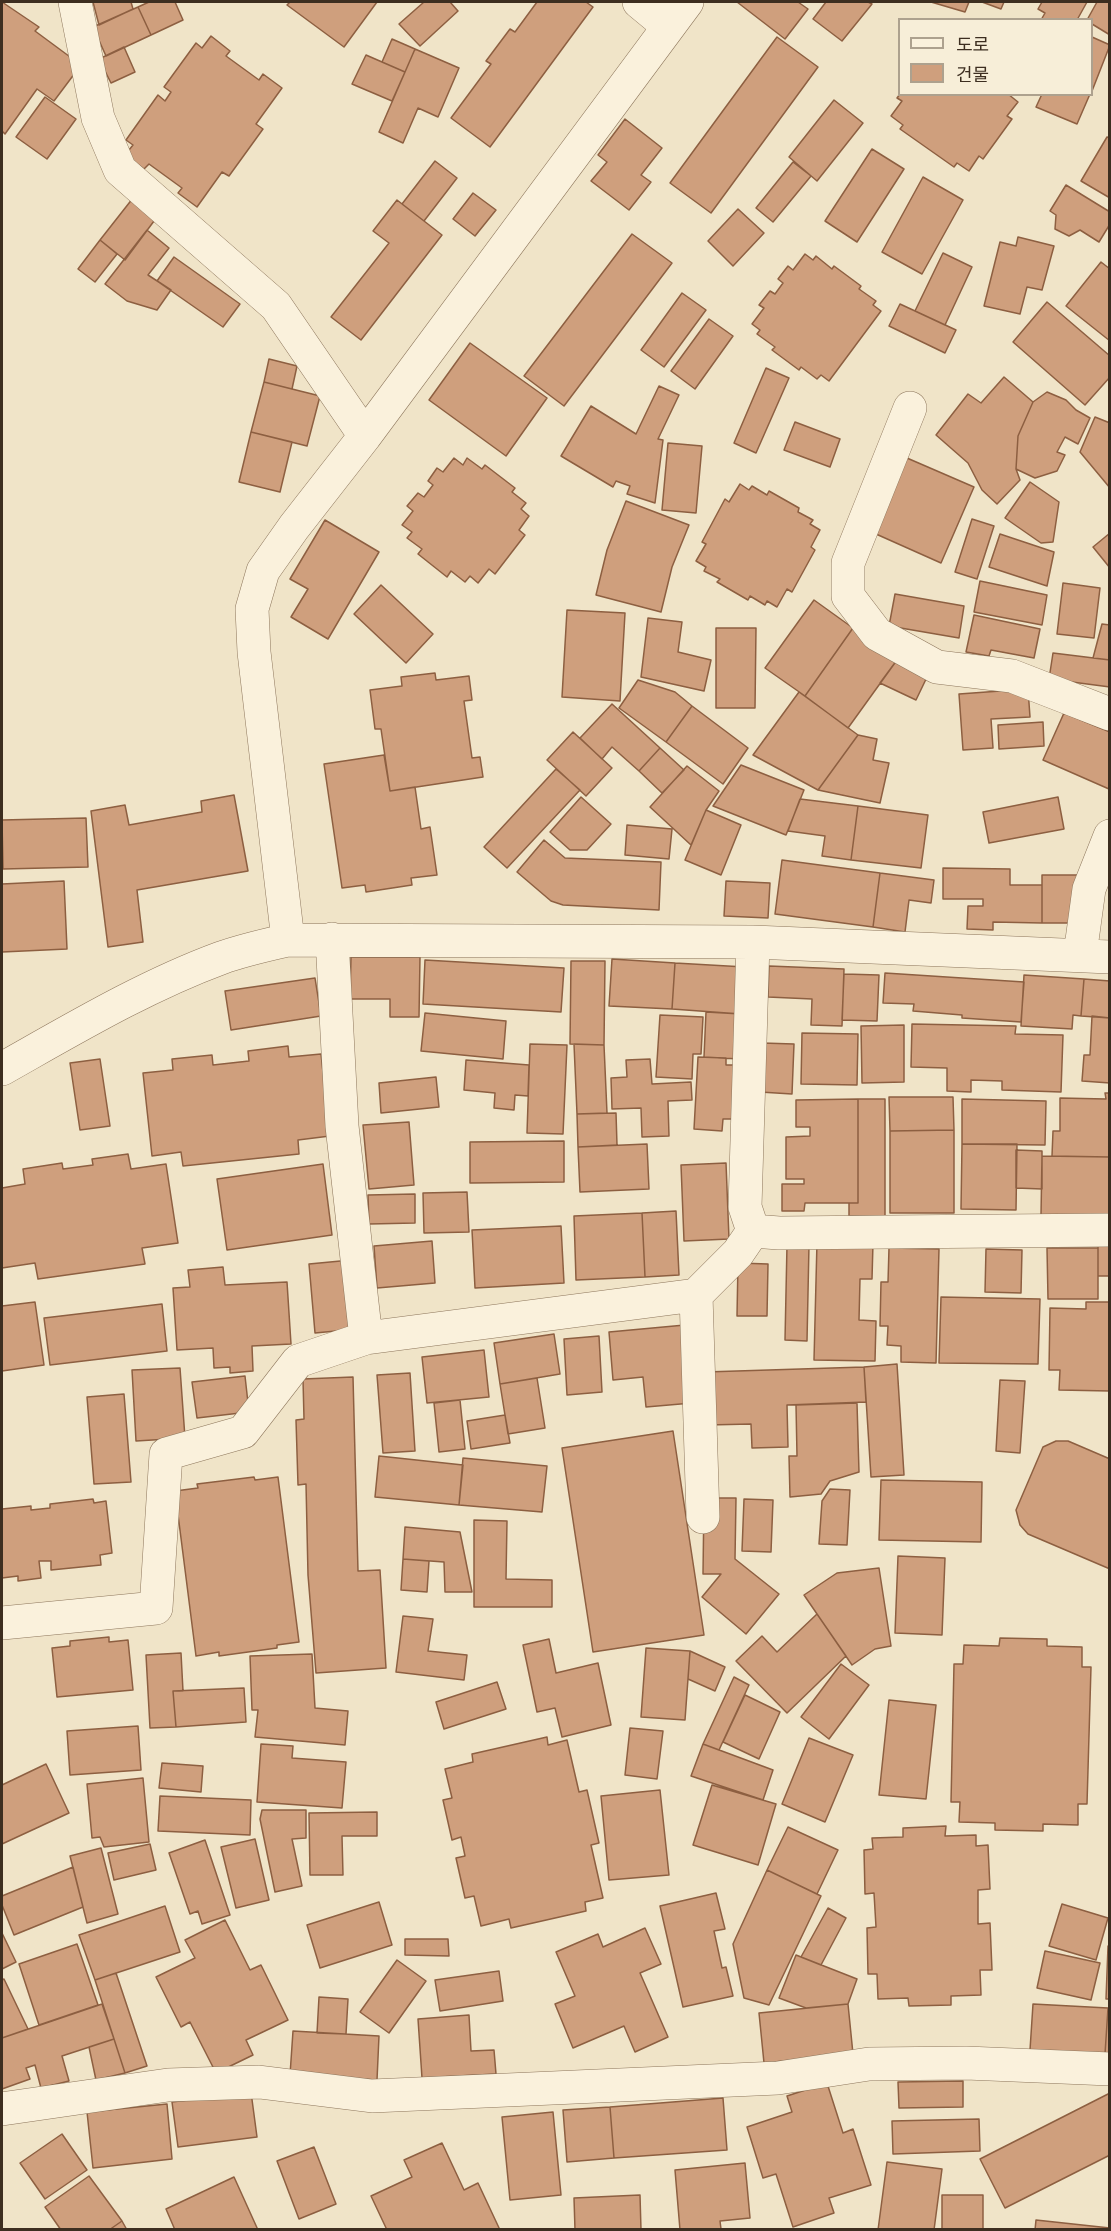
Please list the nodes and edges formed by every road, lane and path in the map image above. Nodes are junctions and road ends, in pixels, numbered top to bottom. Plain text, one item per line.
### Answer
1 (75, 2) edge
2 (639, 2) edge
3 (677, 14) edge
4 (910, 408) dead end
5 (365, 436) junction
6 (1110, 714) edge
7 (1110, 836) edge
8 (332, 939) junction
9 (288, 940) junction
10 (753, 942) junction
11 (1095, 956) edge
12 (2, 1069) edge
13 (1110, 1230) edge
14 (753, 1231) junction
15 (696, 1294) junction
16 (366, 1338) junction
17 (703, 1517) dead end
18 (2, 1623) edge
19 (1110, 2069) edge
20 (2, 2109) edge

1 - 5 street
2 - 3 street
3 - 5 street
4 - 6 street
5 - 9 street
7 - 11 street
8 - 9 street
8 - 10 street
8 - 16 street
9 - 12 street
10 - 11 street
10 - 14 street
13 - 14 street
14 - 15 street
15 - 16 street
15 - 17 street
16 - 18 street
19 - 20 street

